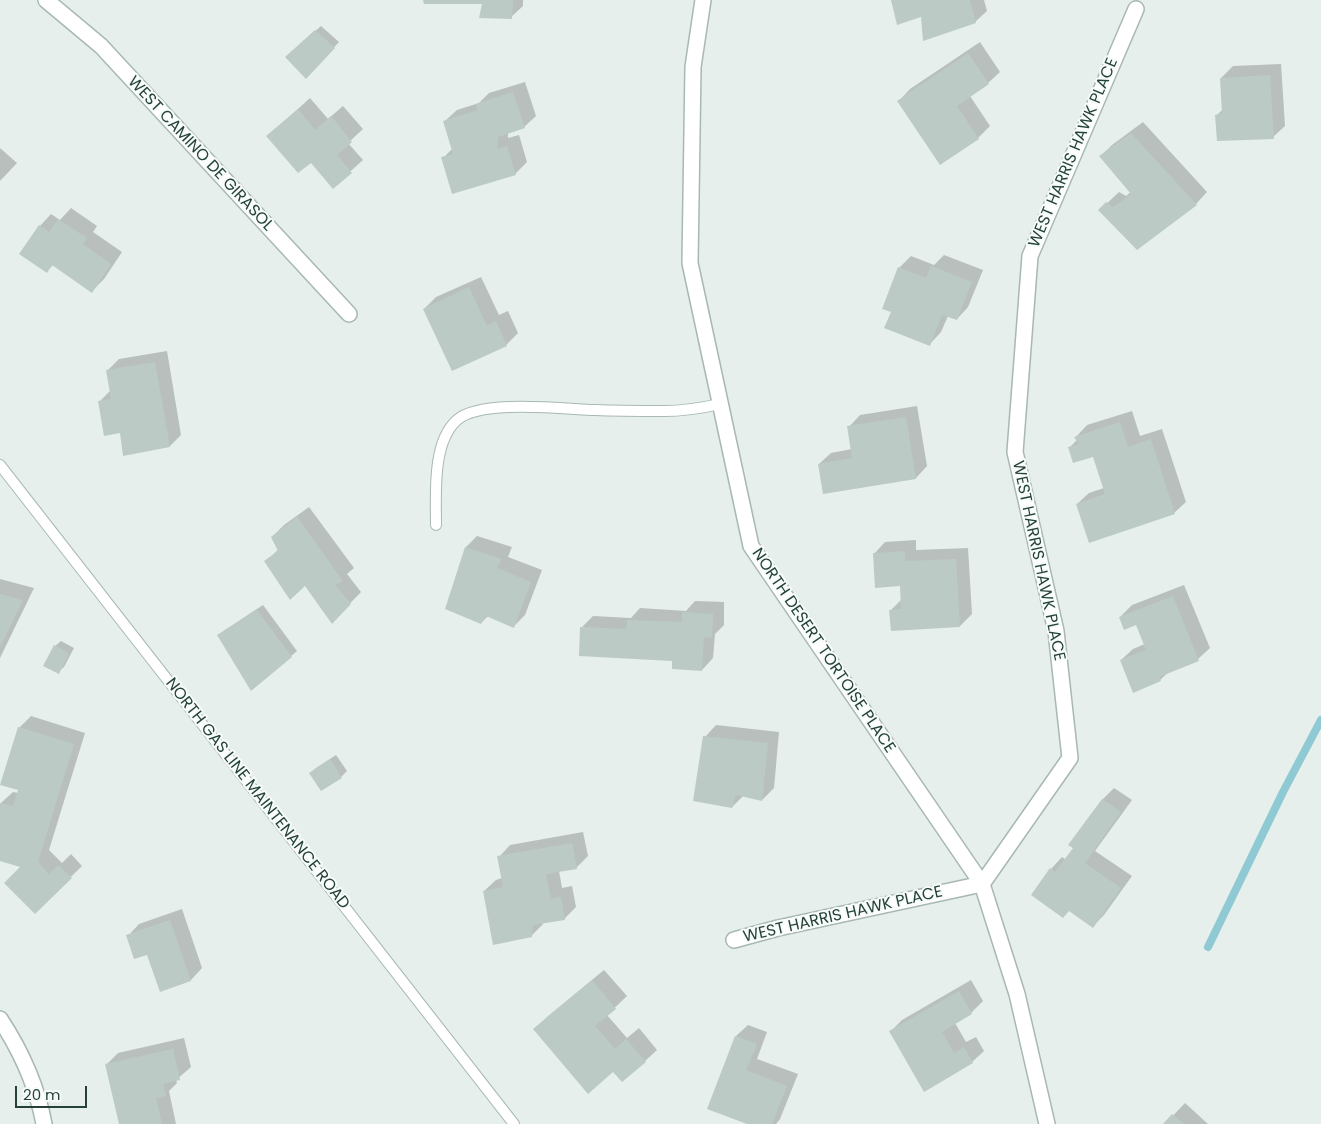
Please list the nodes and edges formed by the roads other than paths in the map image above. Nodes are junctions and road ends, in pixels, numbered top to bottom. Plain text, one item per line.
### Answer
1 (46, 0) edge
2 (703, 0) edge
3 (1136, 8) dead end
4 (349, 314) dead end
5 (720, 404) junction
6 (0, 465) edge
7 (436, 525) dead end
8 (982, 884) junction
9 (734, 940) dead end
10 (0, 1020) edge
11 (44, 1124) edge
12 (514, 1124) edge
13 (1047, 1124) edge

1 - 4 street, WEST CAMINO DE GIRASOL
2 - 5 street, NORTH DESERT TORTOISE PLACE
3 - 8 street, WEST HARRIS HAWK PLACE
5 - 7 lane
5 - 8 street, NORTH DESERT TORTOISE PLACE
6 - 12 lane, NORTH GAS LINE MAINTENANCE ROAD
8 - 9 street, WEST HARRIS HAWK PLACE
8 - 13 street, NORTH DESERT TORTOISE PLACE
10 - 11 street

